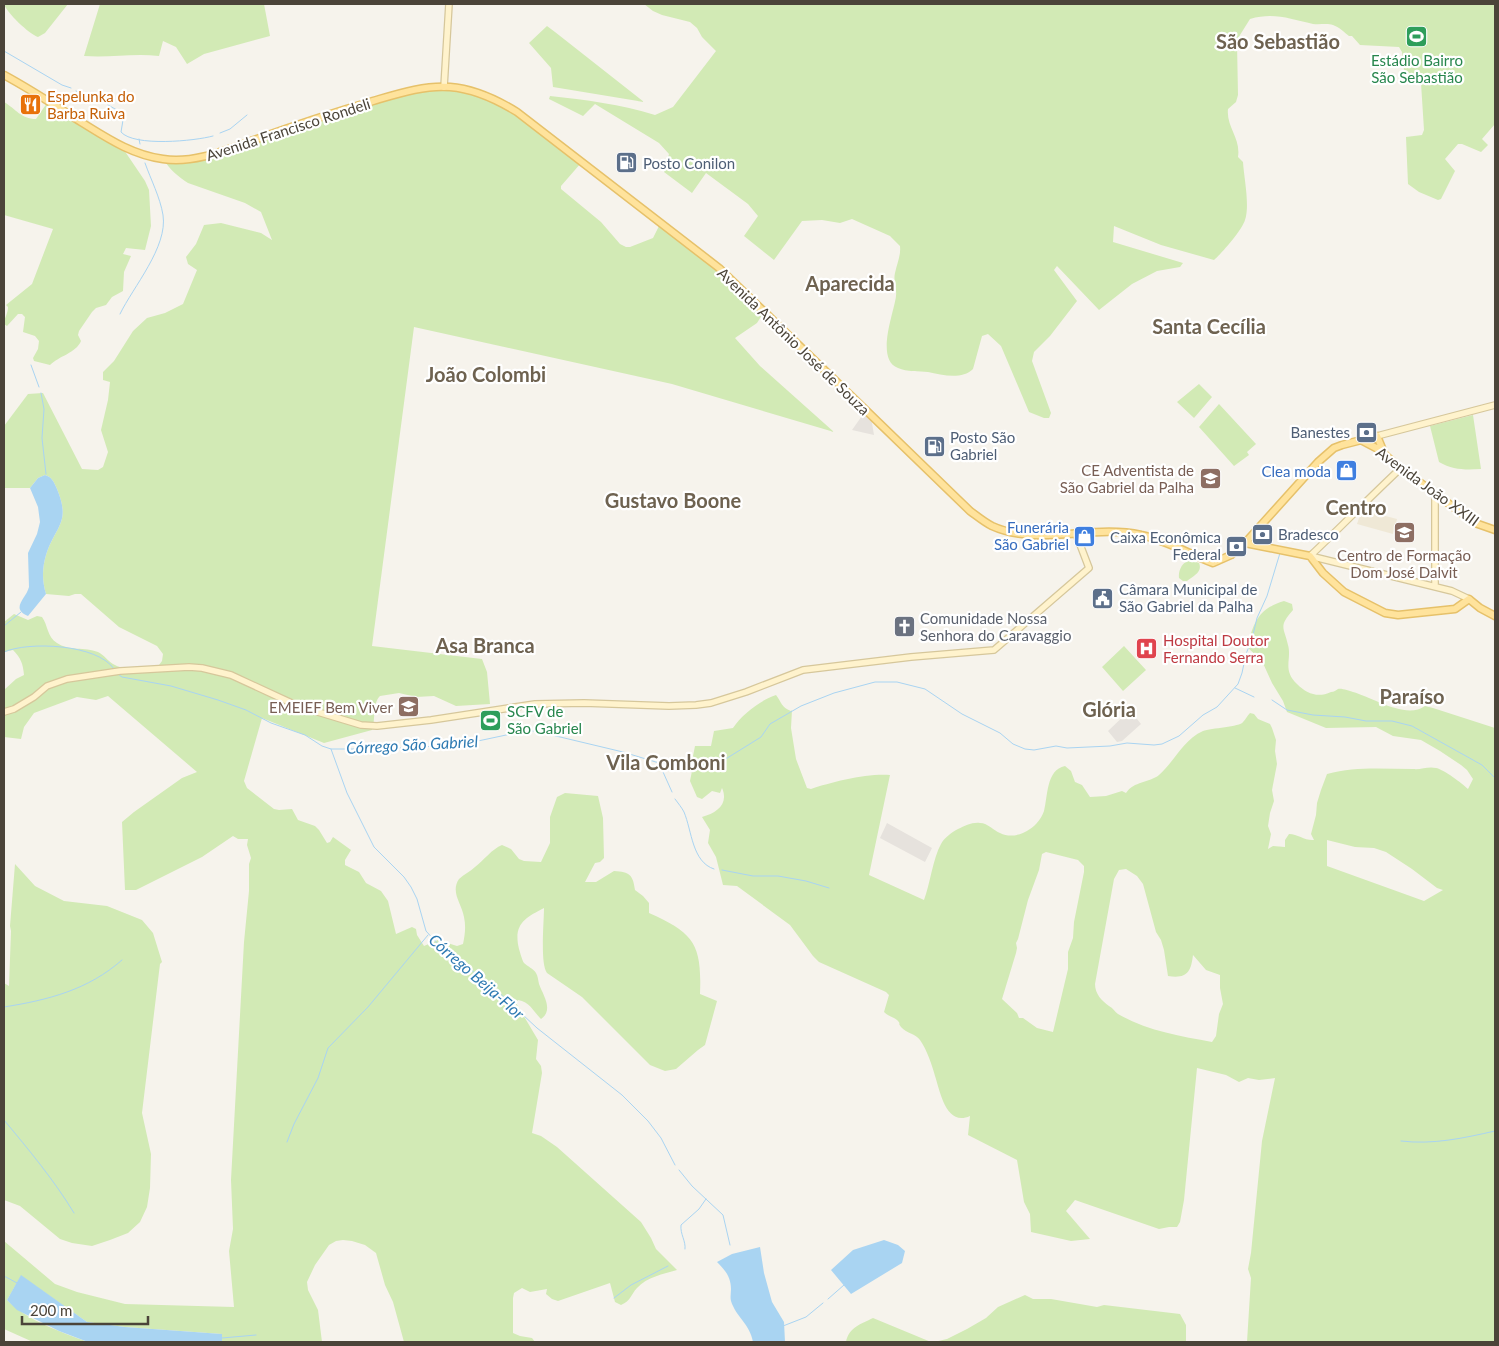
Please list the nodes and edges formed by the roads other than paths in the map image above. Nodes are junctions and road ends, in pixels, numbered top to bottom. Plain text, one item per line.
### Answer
1 (449, 4) edge
2 (4, 75) edge
3 (444, 87) junction
4 (501, 102) joint
5 (1495, 406) edge
6 (1377, 436) junction
7 (1361, 440) junction
8 (1384, 453) junction
9 (1401, 468) junction
10 (1435, 494) junction
11 (1495, 530) edge
12 (1076, 534) junction
13 (1245, 543) junction
14 (1308, 555) junction
15 (1435, 586) junction
16 (1469, 599) junction
17 (1495, 616) edge
18 (4, 712) edge

1 - 3 street
2 - 3 main road, Avenida Francisco Rondeli
3 - 4 main road, Avenida Francisco Rondeli
4 - 12 main road, Avenida Antônio José de Souza
5 - 6 street
6 - 7 main road
6 - 8 main road
7 - 8 main road, Avenida João XXIII
7 - 13 main road
8 - 9 main road, Avenida João XXIII
9 - 10 main road, Avenida João XXIII
9 - 14 street
10 - 11 main road, Avenida João XXIII
10 - 15 street
12 - 13 main road, Avenida Antônio José de Souza
12 - 18 street
13 - 14 main road
14 - 15 street
14 - 16 main road
15 - 16 street
16 - 17 main road

